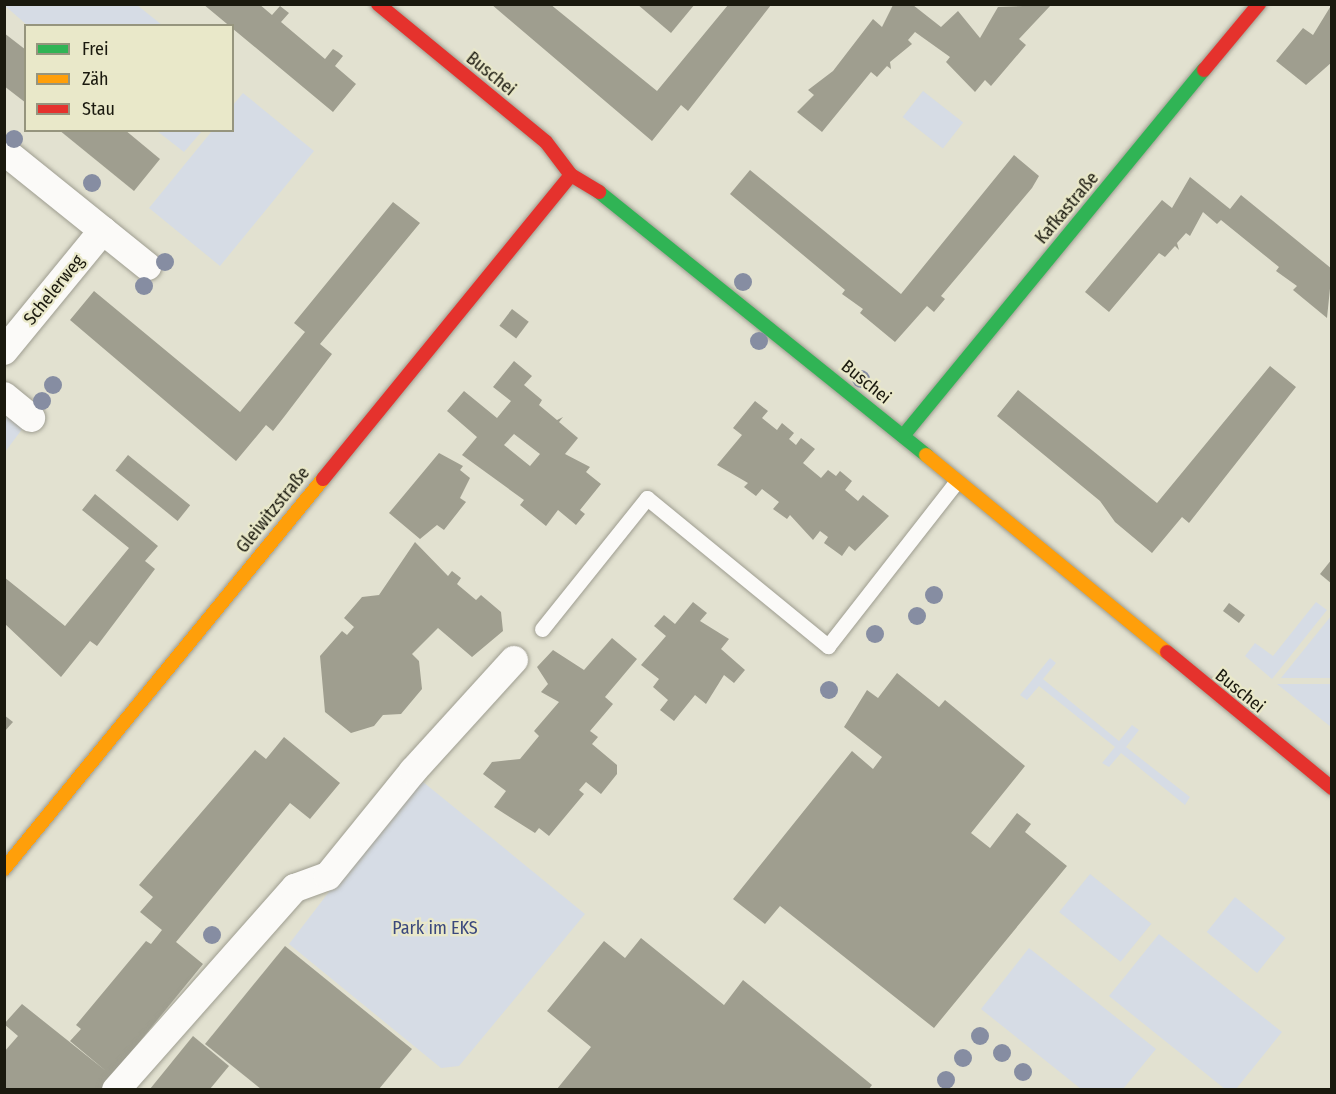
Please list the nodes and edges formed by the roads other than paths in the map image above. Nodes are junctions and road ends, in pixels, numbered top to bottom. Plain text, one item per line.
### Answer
1 (378, 4) edge
2 (1259, 4) edge
3 (4, 151) edge
4 (571, 175) junction
5 (103, 230) junction
6 (147, 266) dead end
7 (4, 351) edge
8 (4, 396) edge
9 (31, 418) dead end
10 (903, 436) junction
11 (956, 482) junction
12 (542, 629) dead end
13 (514, 660) dead end
14 (1332, 788) edge
15 (4, 869) edge
16 (116, 1089) edge

1 - 4 street, Buschei
2 - 10 street, Kafkastraße
3 - 5 street
4 - 10 street, Buschei
4 - 15 street, Gleiwitzstraße
5 - 6 street
5 - 7 street, Schelerweg
8 - 9 street
10 - 11 street, Buschei
11 - 12 lane
11 - 14 street, Buschei
13 - 16 street

